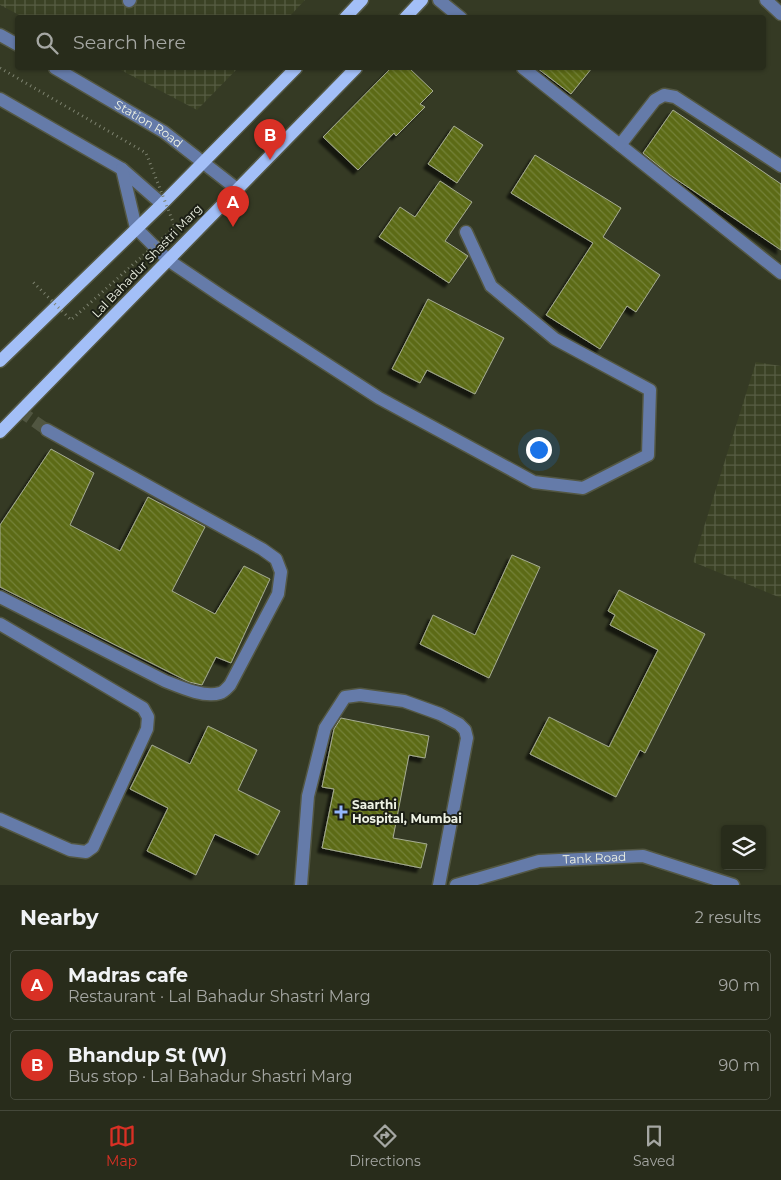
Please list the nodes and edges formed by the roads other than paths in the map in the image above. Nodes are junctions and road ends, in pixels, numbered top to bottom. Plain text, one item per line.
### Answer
1 (362, 0) edge
2 (422, 0) edge
3 (439, 0) edge
4 (766, 0) edge
5 (781, 14) edge
6 (348, 15) edge
7 (407, 15) edge
8 (457, 15) edge
9 (0, 35) edge
10 (15, 43) edge
11 (58, 70) edge
12 (294, 70) edge
13 (354, 70) edge
14 (526, 70) edge
15 (0, 100) edge
16 (620, 145) junction
17 (203, 162) junction
18 (781, 166) edge
19 (122, 169) junction
20 (236, 189) junction
21 (162, 204) junction
22 (136, 228) junction
23 (466, 232) dead end
24 (168, 260) junction
25 (781, 273) edge
26 (0, 361) edge
27 (47, 430) tunnel mouth
28 (0, 432) edge
29 (0, 598) edge
30 (0, 624) edge
31 (0, 819) edge
32 (301, 885) edge
33 (439, 885) edge
34 (456, 885) edge
35 (733, 885) edge

1 - 6 main road
2 - 7 main road
3 - 8 street
4 - 5 street
9 - 10 street
11 - 17 street, Station Road
12 - 17 main road
13 - 20 main road, Lal Bahadur Shastri Marg
14 - 16 street
15 - 19 street
16 - 18 street
16 - 25 street
17 - 20 street, Station Road
17 - 21 main road
19 - 21 street
19 - 22 street
20 - 24 main road, Lal Bahadur Shastri Marg
21 - 22 main road
22 - 24 street
22 - 26 main road
23 - 24 street
24 - 28 main road, Lal Bahadur Shastri Marg
27 - 29 street
30 - 31 street
32 - 33 street
34 - 35 street, Tank Road

